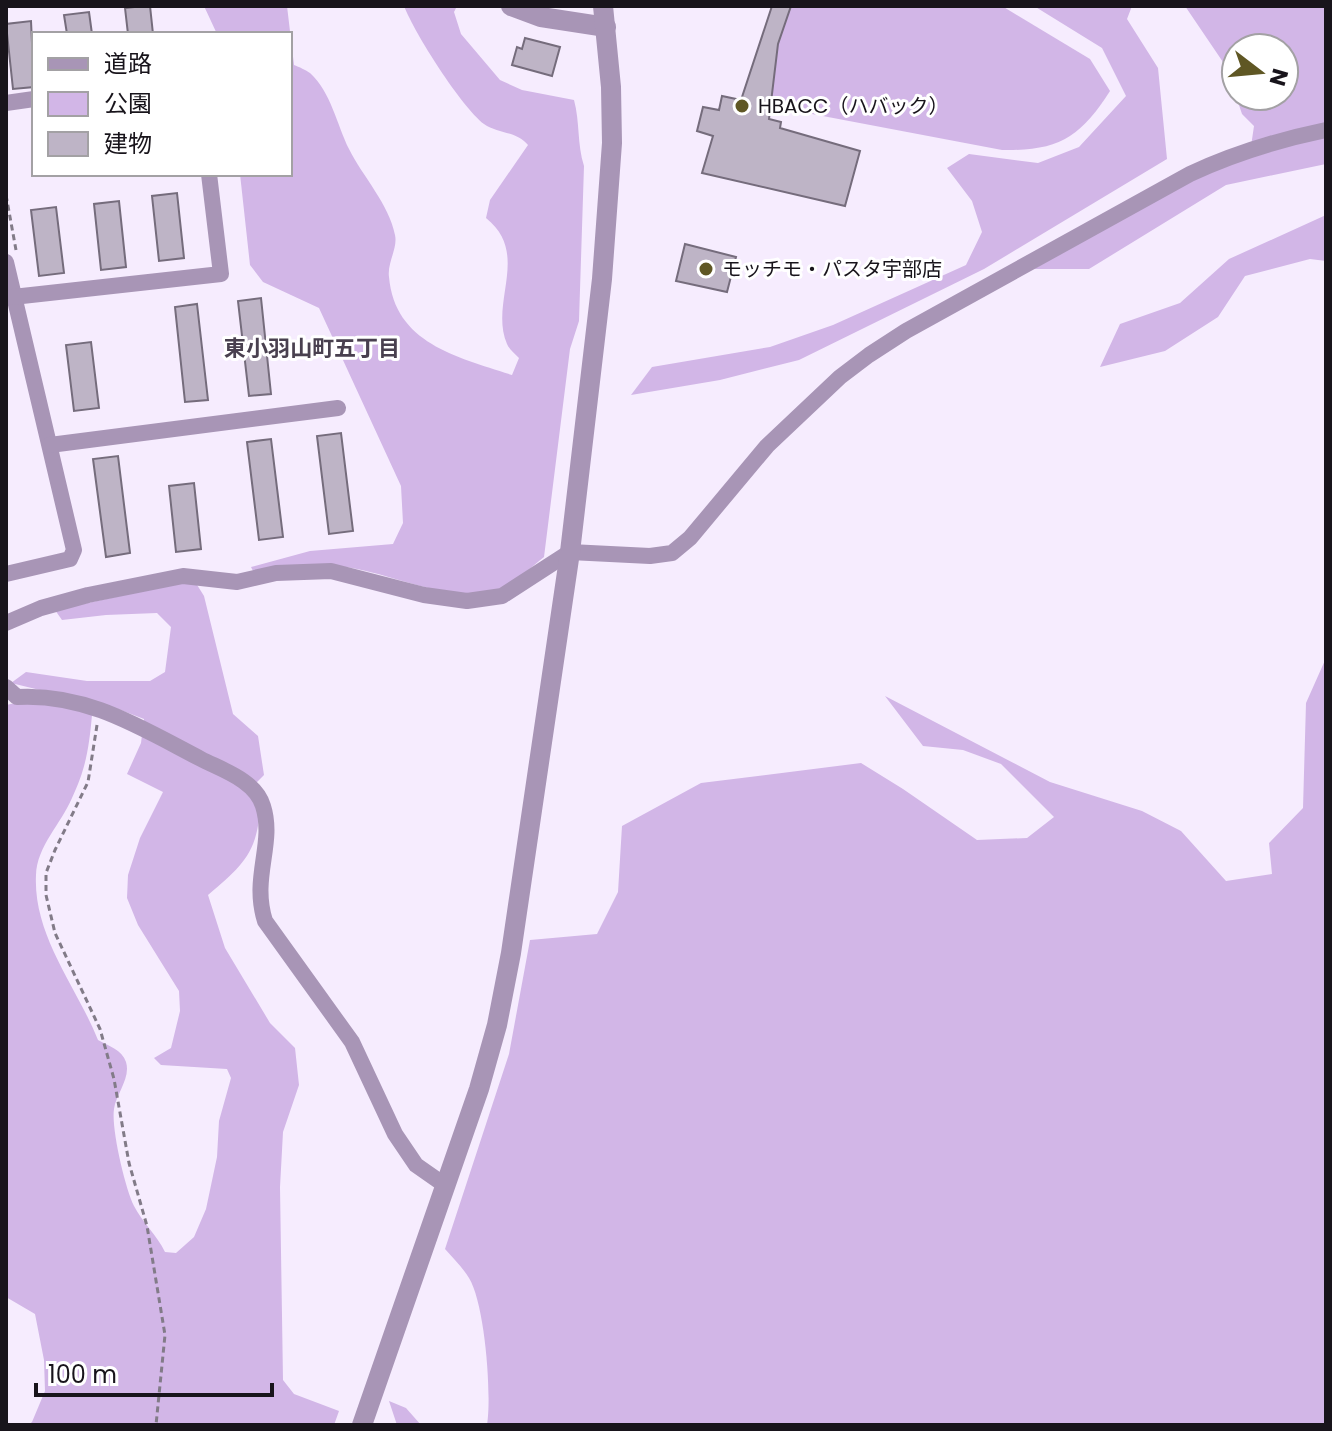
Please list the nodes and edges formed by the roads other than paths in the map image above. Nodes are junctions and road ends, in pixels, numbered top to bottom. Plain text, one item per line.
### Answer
1 (511, 6) edge
2 (603, 6) edge
3 (606, 27) junction
4 (32, 99) edge
5 (6, 103) edge
6 (1326, 130) edge
7 (209, 176) edge
8 (6, 262) edge
9 (13, 297) junction
10 (338, 408) dead end
11 (50, 445) junction
12 (570, 552) junction
13 (6, 574) edge
14 (6, 623) edge
15 (6, 687) edge
16 (446, 1186) junction
17 (362, 1425) edge

1 - 3 street
2 - 3 street
3 - 12 street
4 - 5 street
6 - 12 street
7 - 9 street
8 - 9 street
9 - 11 street
10 - 11 street
11 - 13 street
12 - 14 street
12 - 16 street
15 - 16 street
16 - 17 street

